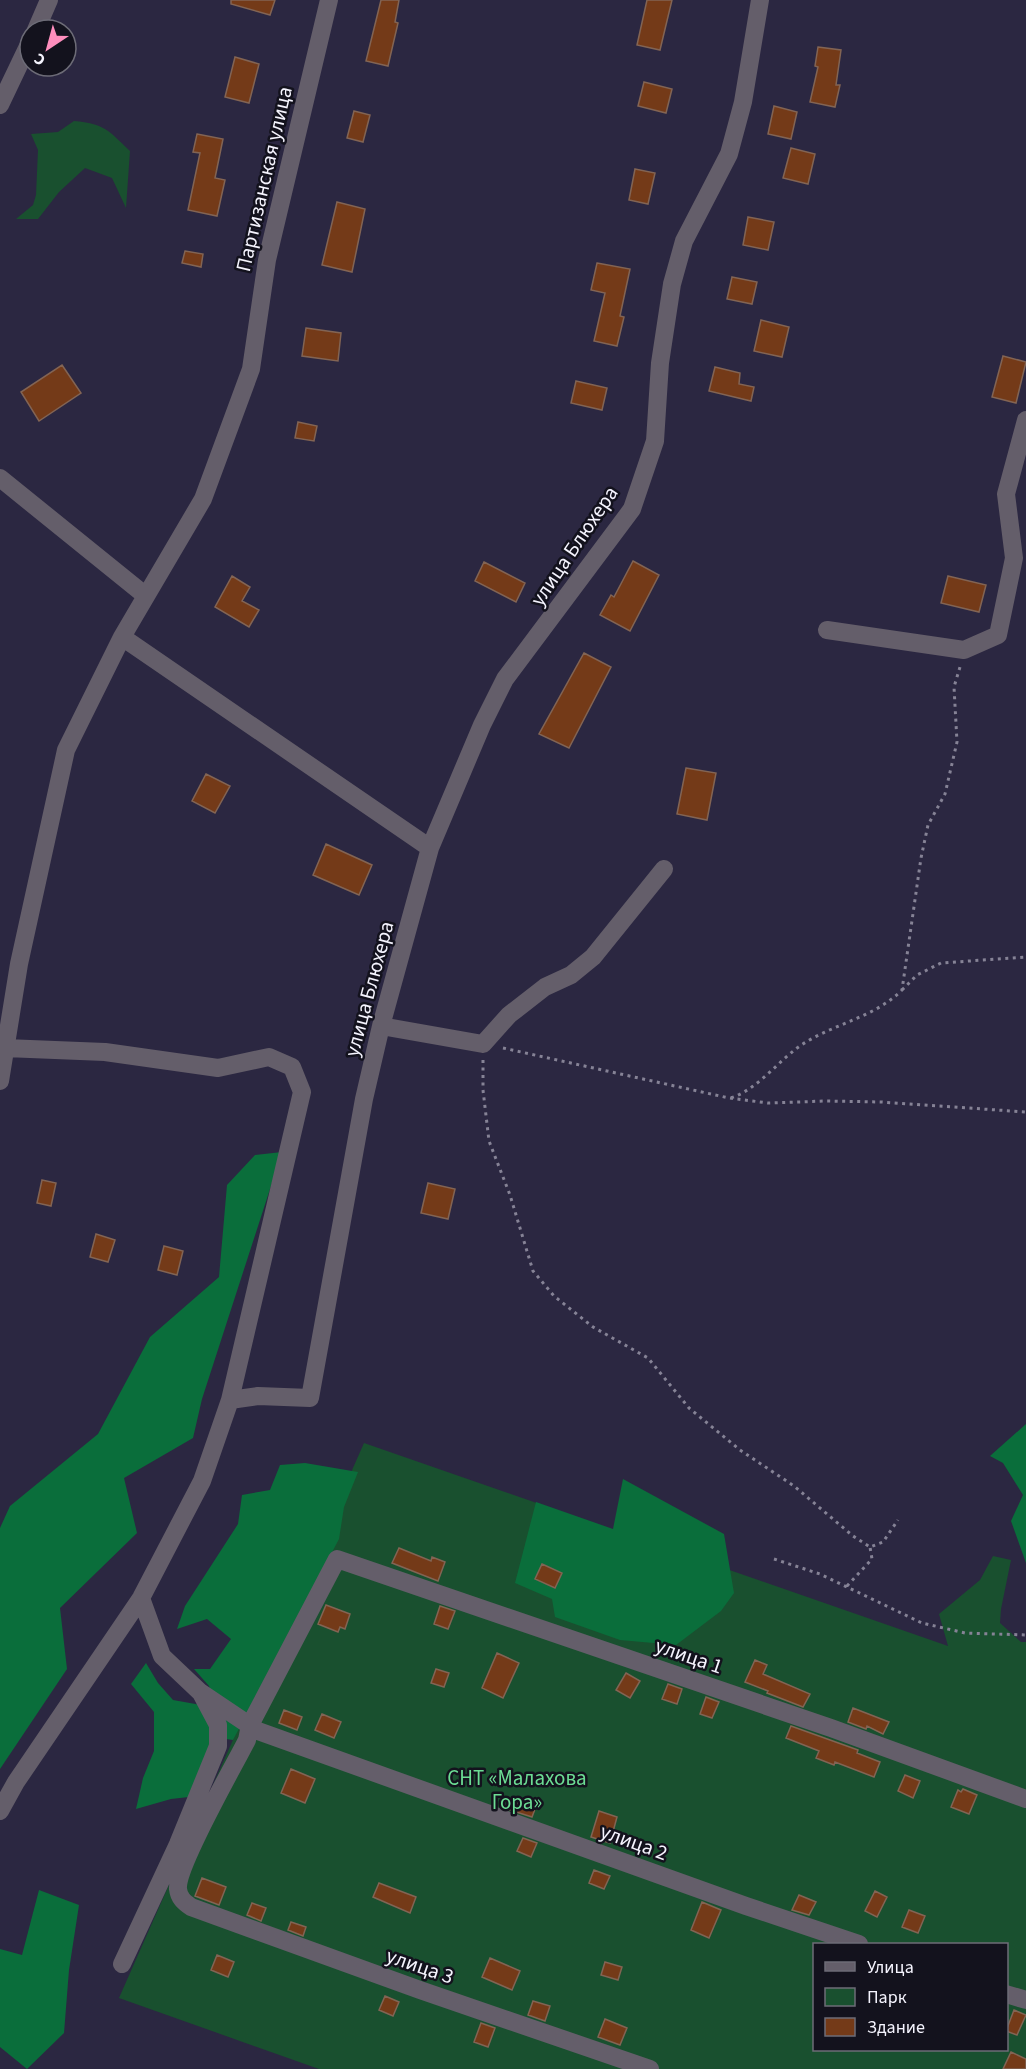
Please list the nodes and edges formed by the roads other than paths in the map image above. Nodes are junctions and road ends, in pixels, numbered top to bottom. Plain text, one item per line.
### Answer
1 (49, 0) edge
2 (329, 0) edge
3 (760, 0) edge
4 (41, 18) edge
5 (18, 67) edge
6 (0, 105) edge
7 (1026, 420) edge
8 (0, 477) edge
9 (146, 596) junction
10 (827, 630) dead end
11 (122, 637) junction
12 (430, 848) junction
13 (664, 869) dead end
14 (381, 1026) junction
15 (5, 1048) junction
16 (0, 1080) edge
17 (230, 1400) junction
18 (141, 1598) junction
19 (200, 1692) junction
20 (254, 1728) junction
21 (1026, 1799) edge
22 (0, 1811) edge
23 (857, 1943) edge
24 (122, 1964) dead end
25 (1008, 1995) edge
26 (1026, 2000) edge
27 (650, 2069) edge

1 - 4 street
2 - 9 street, Партизанская улица
3 - 12 street, улица Блюхера
5 - 6 street
7 - 10 street
8 - 9 street
9 - 11 street, Партизанская улица
11 - 12 street
11 - 15 street, Партизанская улица
12 - 14 street, улица Блюхера
13 - 14 street
14 - 17 street, улица Блюхера
15 - 16 street, Партизанская улица
15 - 17 street
17 - 18 street
18 - 19 street
18 - 22 street
19 - 20 street, улица 2
19 - 24 street
20 - 21 street, улица 1
20 - 23 street, улица 2
20 - 27 street, улица 3
25 - 26 street

